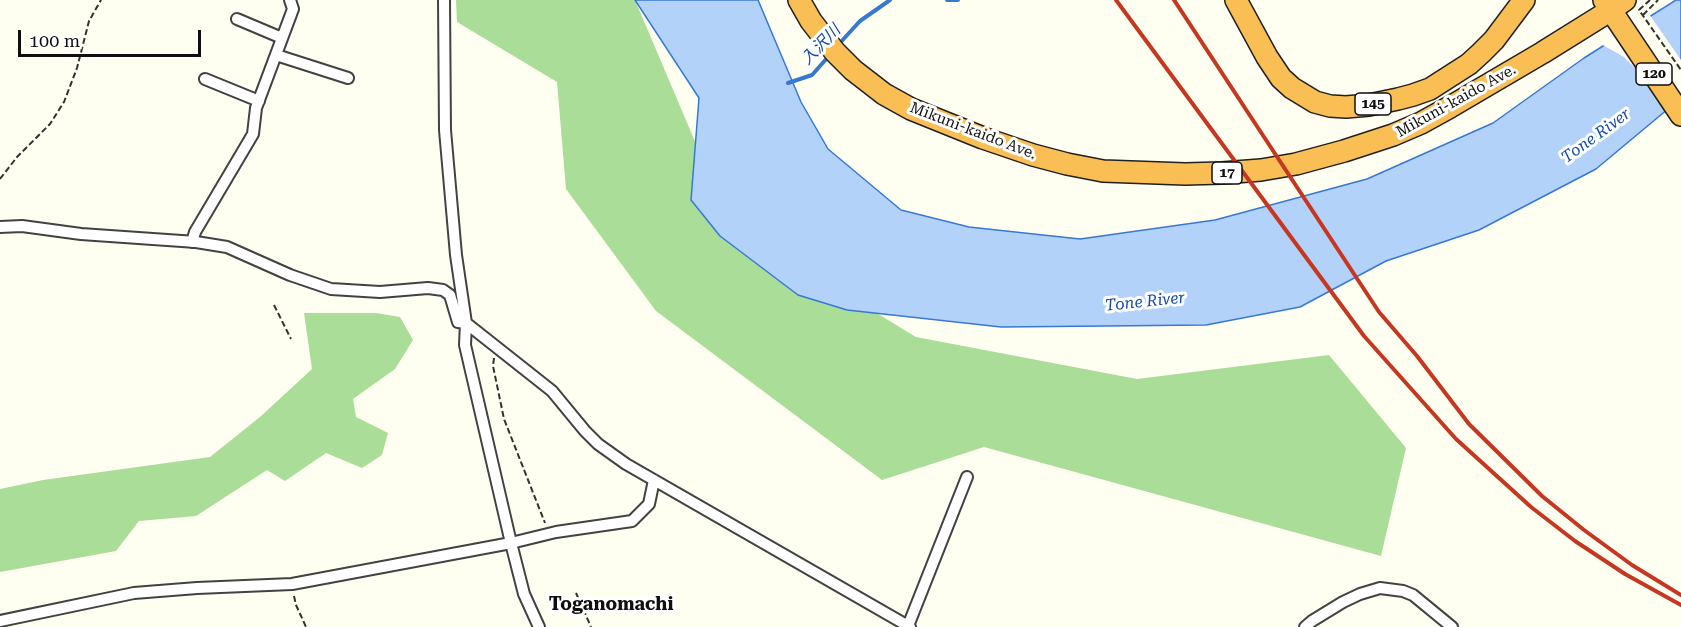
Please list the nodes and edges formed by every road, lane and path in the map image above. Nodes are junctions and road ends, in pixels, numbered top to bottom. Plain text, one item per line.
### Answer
1 (100, 0) edge
2 (290, 0) edge
3 (444, 0) edge
4 (799, 0) edge
5 (1236, 0) edge
6 (1524, 0) edge
7 (1650, 0) edge
8 (1658, 0) edge
9 (1613, 4) edge
10 (1643, 15) junction
11 (237, 19) dead end
12 (282, 38) junction
13 (276, 55) junction
14 (1681, 70) edge
15 (348, 78) dead end
16 (205, 79) dead end
17 (259, 100) junction
18 (1681, 115) edge
19 (0, 179) edge
20 (0, 227) edge
21 (192, 242) junction
22 (274, 305) dead end
23 (466, 323) junction
24 (291, 339) dead end
25 (496, 346) junction
26 (967, 477) dead end
27 (654, 480) junction
28 (549, 533) junction
29 (511, 543) junction
30 (292, 584) junction
31 (576, 593) dead end
32 (0, 621) edge
33 (909, 626) edge
34 (306, 627) edge
35 (539, 627) edge
36 (591, 627) edge
37 (1305, 627) edge
38 (1452, 627) edge

1 - 19 path
2 - 12 street
3 - 23 street
4 - 9 highway, Mikuni-kaido Ave. / 17
5 - 6 highway, 145
7 - 10 path
8 - 10 path
9 - 18 highway, Mikuni-kaido Ave. / 120
10 - 14 path
11 - 12 street
12 - 13 street
13 - 15 street
13 - 17 street
16 - 17 street
17 - 21 street
20 - 21 street
21 - 23 street
22 - 24 path
23 - 25 street
23 - 29 street
25 - 27 street
25 - 28 path
26 - 33 street
27 - 28 street
27 - 33 street
28 - 29 street
29 - 30 street
29 - 35 street
30 - 32 street
30 - 34 path
31 - 36 path
37 - 38 street

